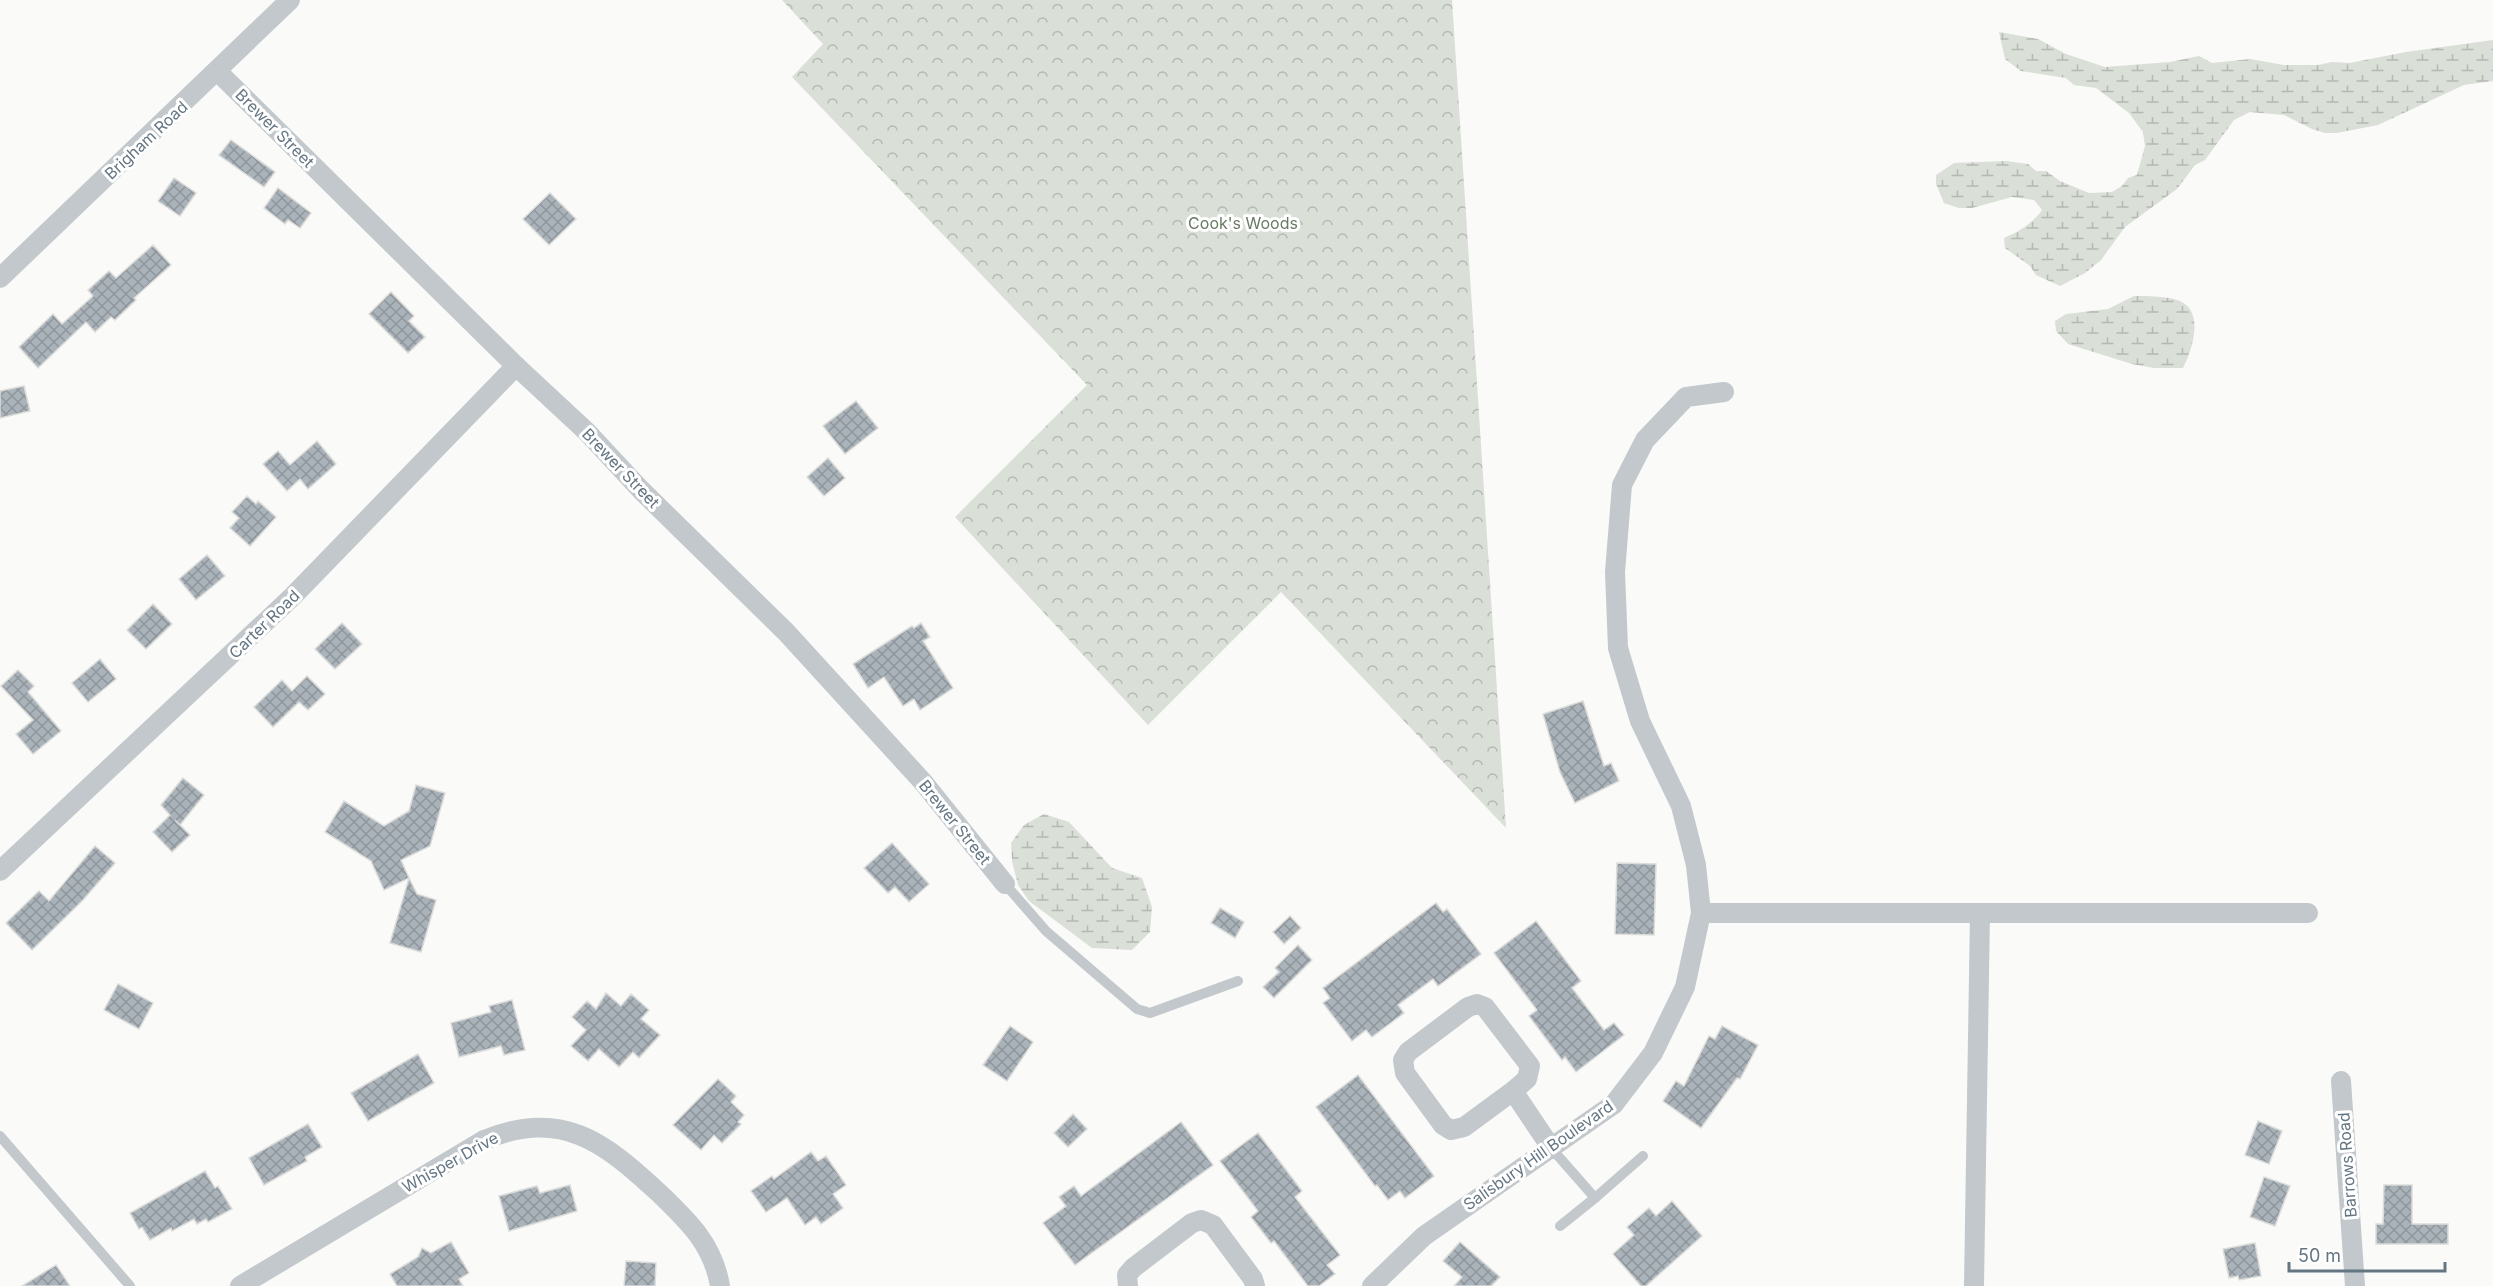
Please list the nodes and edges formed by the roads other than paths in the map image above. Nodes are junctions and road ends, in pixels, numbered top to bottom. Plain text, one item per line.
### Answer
1 (290, 0) edge
2 (218, 72) junction
3 (0, 278) edge
4 (516, 366) junction
5 (1724, 392) dead end
6 (0, 871) edge
7 (1005, 884) joint
8 (1701, 912) junction
9 (1980, 913) junction
10 (2308, 913) dead end
11 (1238, 981) dead end
12 (2341, 1080) dead end
13 (1513, 1091) junction
14 (0, 1136) edge
15 (1552, 1149) junction
16 (1643, 1156) dead end
17 (1595, 1198) junction
18 (1560, 1226) dead end
19 (130, 1286) edge
20 (240, 1286) edge
21 (720, 1286) edge
22 (1128, 1286) edge
23 (1255, 1286) edge
24 (1372, 1286) edge
25 (1974, 1286) edge
26 (2355, 1286) edge

1 - 2 street, Brigham Road
2 - 3 street, Brigham Road
2 - 4 street, Brewer Street
4 - 6 street, Carter Road
4 - 7 street, Brewer Street
5 - 8 street, Salisbury Hill Boulevard
7 - 11 lane
8 - 9 street
8 - 15 street, Salisbury Hill Boulevard
9 - 10 street
9 - 25 street
12 - 26 street, Barrows Road
13 - 13 street
13 - 15 street
14 - 19 lane
15 - 17 lane
15 - 24 street, Salisbury Hill Boulevard
16 - 17 lane
17 - 18 lane
20 - 21 street, Whisper Drive
22 - 23 street

